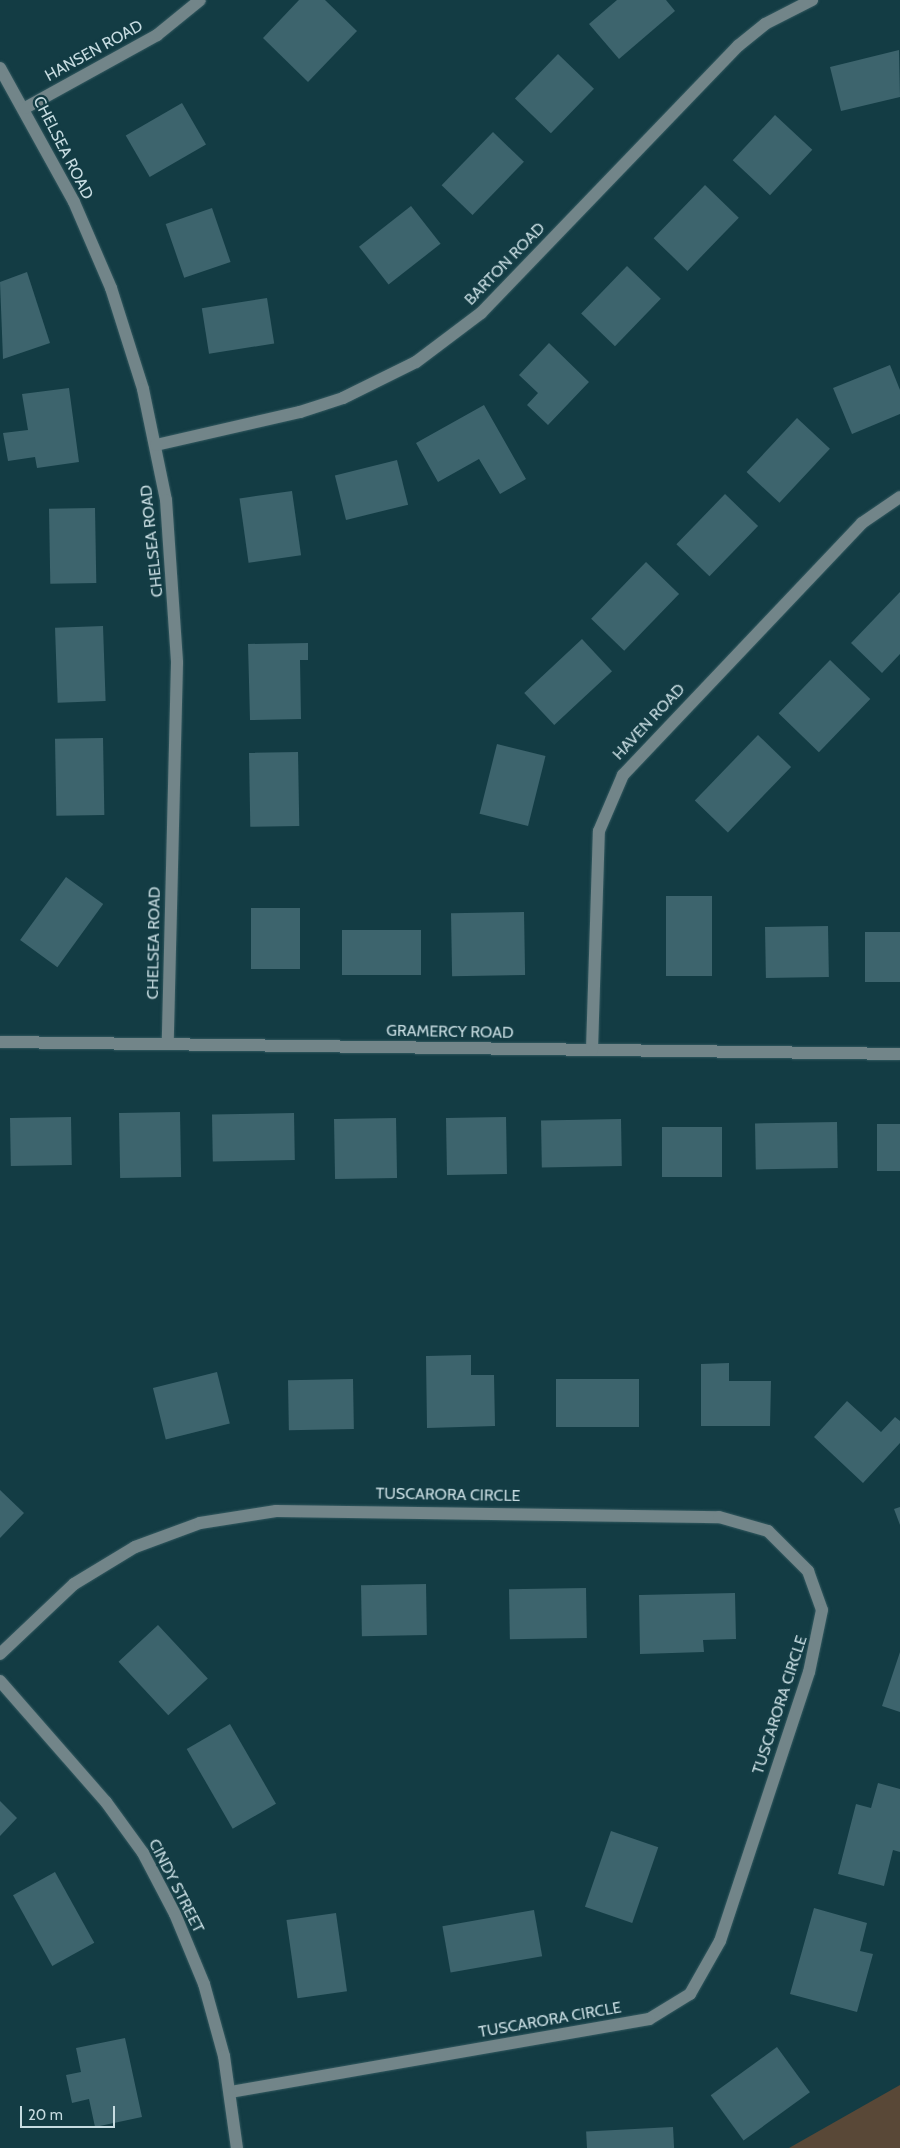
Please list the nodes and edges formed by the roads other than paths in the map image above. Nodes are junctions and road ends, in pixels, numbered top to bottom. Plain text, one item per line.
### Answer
1 (200, 0) edge
2 (812, 0) edge
3 (0, 68) edge
4 (25, 108) junction
5 (156, 444) junction
6 (900, 497) edge
7 (0, 1042) edge
8 (168, 1044) junction
9 (592, 1050) junction
10 (900, 1054) edge
11 (0, 1654) edge
12 (0, 1681) edge
13 (231, 2092) junction
14 (237, 2148) edge

1 - 4 street, HANSEN ROAD
2 - 5 street, BARTON ROAD
3 - 4 street, CHELSEA ROAD
4 - 5 street, CHELSEA ROAD
5 - 8 street, CHELSEA ROAD
6 - 9 street, HAVEN ROAD
7 - 8 street, GRAMERCY ROAD
8 - 9 street, GRAMERCY ROAD
9 - 10 street, GRAMERCY ROAD
11 - 13 street, TUSCARORA CIRCLE
12 - 13 street, CINDY STREET
13 - 14 street, CINDY STREET

